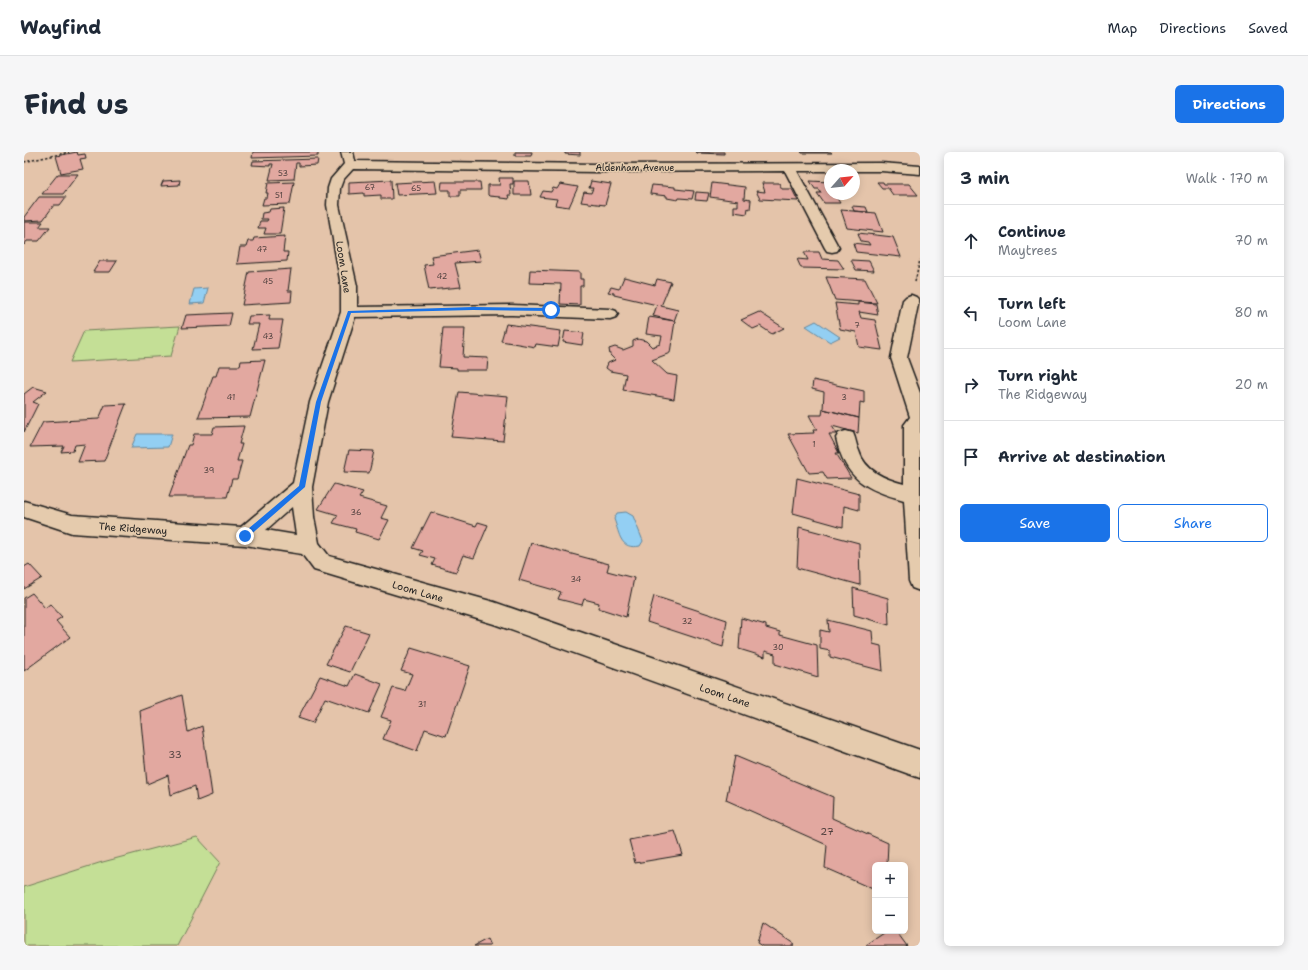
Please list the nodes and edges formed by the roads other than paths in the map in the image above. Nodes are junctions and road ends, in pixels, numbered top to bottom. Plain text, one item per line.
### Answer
1 (349, 159) edge
2 (789, 167) junction
3 (920, 170) edge
4 (832, 248) dead end
5 (911, 300) dead end
6 (349, 312) junction
7 (610, 314) dead end
8 (920, 419) edge
9 (846, 438) dead end
10 (302, 487) junction
11 (914, 494) junction
12 (24, 510) edge
13 (245, 536) junction
14 (310, 546) junction
15 (920, 581) edge
16 (920, 764) edge

1 - 2 street, Aldenham Avenue
1 - 6 street, Loom Lane
2 - 3 street, Aldenham Avenue
2 - 4 street
5 - 8 street
6 - 7 street
6 - 10 street, Loom Lane
8 - 11 street
9 - 11 street
10 - 13 street
10 - 14 street, Loom Lane
11 - 15 street
12 - 13 street, The Ridgeway
13 - 14 street, The Ridgeway
14 - 16 street, Loom Lane

